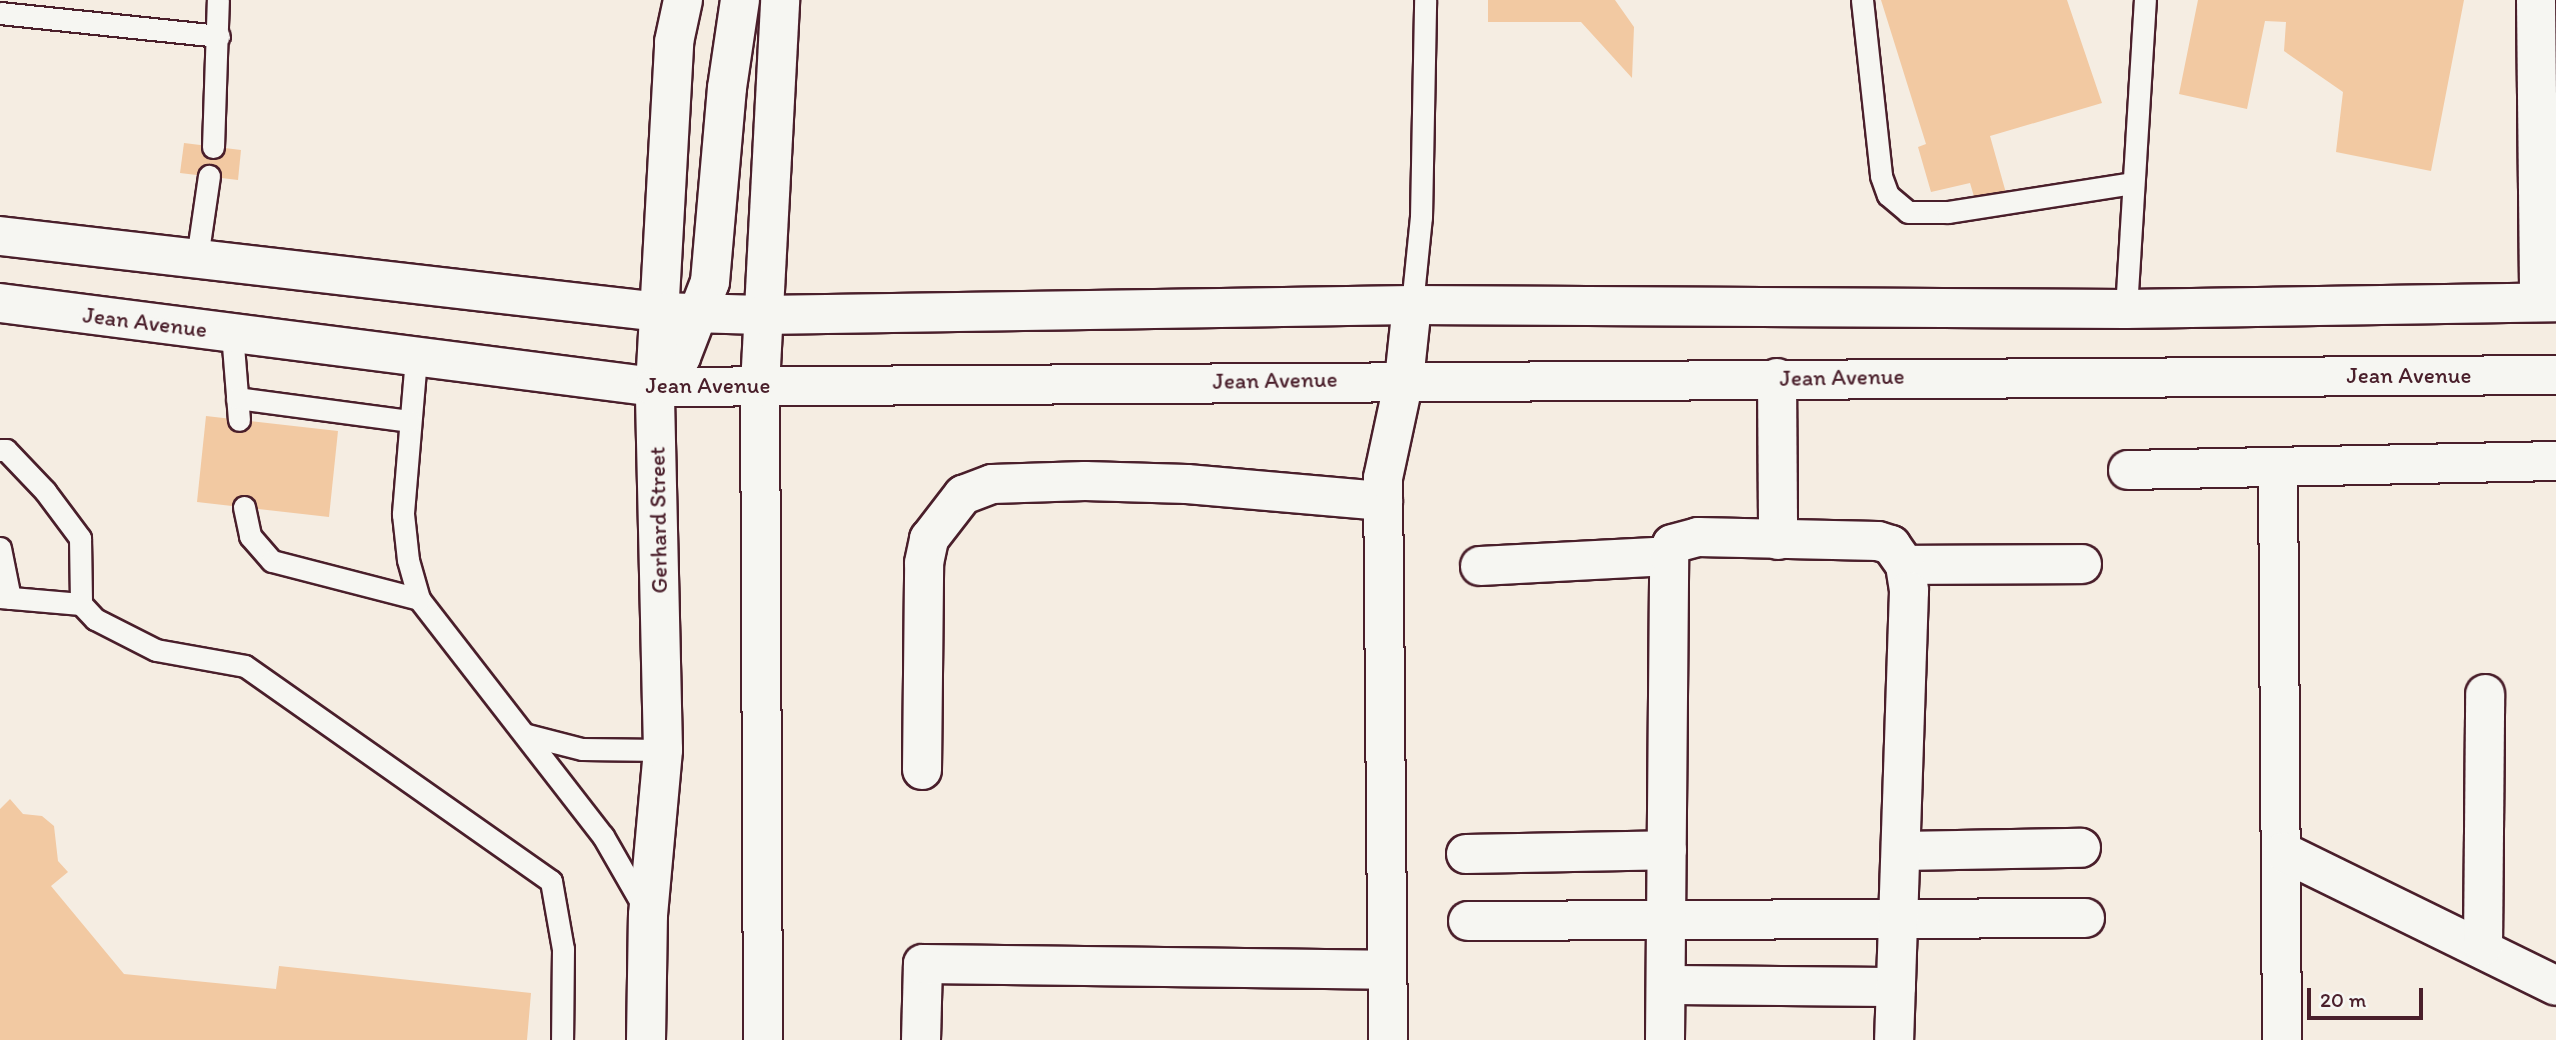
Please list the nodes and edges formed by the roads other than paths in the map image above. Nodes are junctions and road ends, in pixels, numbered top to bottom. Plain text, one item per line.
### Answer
1 (218, 0) edge
2 (683, 0) edge
3 (740, 0) edge
4 (780, 0) edge
5 (1425, 0) edge
6 (1862, 0) edge
7 (2145, 0) edge
8 (2536, 0) edge
9 (0, 13) edge
10 (219, 36) junction
11 (213, 147) dead end
12 (209, 176) dead end
13 (2133, 183) junction
14 (0, 236) edge
15 (197, 258) junction
16 (2548, 302) edge
17 (0, 303) edge
18 (1412, 305) junction
19 (2126, 309) junction
20 (659, 312) junction
21 (701, 313) junction
22 (761, 315) junction
23 (232, 333) junction
24 (416, 358) junction
25 (2556, 375) edge
26 (1777, 378) junction
27 (1404, 380) junction
28 (760, 386) junction
29 (655, 387) junction
30 (237, 398) junction
31 (239, 420) dead end
32 (409, 421) junction
33 (0, 450) edge
34 (2556, 461) edge
35 (2278, 469) junction
36 (2128, 470) dead end
37 (1383, 501) junction
38 (244, 507) dead end
39 (1778, 540) junction
40 (0, 548) edge
41 (1669, 556) junction
42 (2082, 564) dead end
43 (1905, 565) junction
44 (1480, 566) dead end
45 (5, 598) edge
46 (419, 599) junction
47 (81, 604) junction
48 (2485, 694) dead end
49 (527, 736) junction
50 (663, 750) junction
51 (922, 770) dead end
52 (2081, 848) dead end
53 (1667, 850) junction
54 (1901, 851) junction
55 (2283, 852) junction
56 (1466, 854) dead end
57 (648, 915) junction
58 (1898, 917) junction
59 (2085, 918) dead end
60 (1666, 919) junction
61 (1468, 921) dead end
62 (2483, 946) junction
63 (1386, 970) junction
64 (1666, 985) junction
65 (1896, 986) junction
66 (2556, 986) edge
67 (562, 1040) edge
68 (646, 1040) edge
69 (763, 1040) edge
70 (921, 1040) edge
71 (1388, 1040) edge
72 (1665, 1040) edge
73 (1894, 1040) edge
74 (2282, 1040) edge

1 - 10 lane
2 - 20 street, Gerhard Street
3 - 21 street
4 - 22 street
5 - 18 lane
6 - 13 lane
7 - 13 lane
8 - 16 street
9 - 10 lane
10 - 11 lane
12 - 15 lane
13 - 19 lane
14 - 15 street
15 - 20 street
16 - 19 street
17 - 23 street, Jean Avenue
18 - 19 street
18 - 22 street
18 - 27 street
20 - 21 street
20 - 29 street, Gerhard Street
21 - 22 street
21 - 29 street
22 - 28 street
23 - 24 street, Jean Avenue
23 - 30 lane
24 - 29 street, Jean Avenue
24 - 32 lane
25 - 26 street, Jean Avenue
26 - 27 street, Jean Avenue
26 - 39 street
27 - 28 street, Jean Avenue
27 - 37 street
28 - 29 street, Jean Avenue
28 - 69 street
29 - 50 street, Gerhard Street
30 - 31 lane
30 - 32 lane
32 - 46 lane
33 - 47 lane
34 - 35 street
35 - 36 street
35 - 55 street
37 - 51 street
37 - 63 street
38 - 46 lane
39 - 41 street
39 - 43 street
40 - 45 lane
41 - 44 street
41 - 53 street
42 - 43 street
43 - 54 street
45 - 47 lane
46 - 49 lane
47 - 67 lane
48 - 62 street
49 - 50 lane
49 - 57 lane
50 - 57 street, Gerhard Street
52 - 54 street
53 - 56 street
53 - 60 street
54 - 58 street
55 - 62 street
55 - 74 street
57 - 68 street, Gerhard Street
58 - 59 street
58 - 60 street
58 - 65 street
60 - 61 street
60 - 64 street
62 - 66 street
63 - 70 street
63 - 71 street
64 - 65 street
64 - 72 street
65 - 73 street

